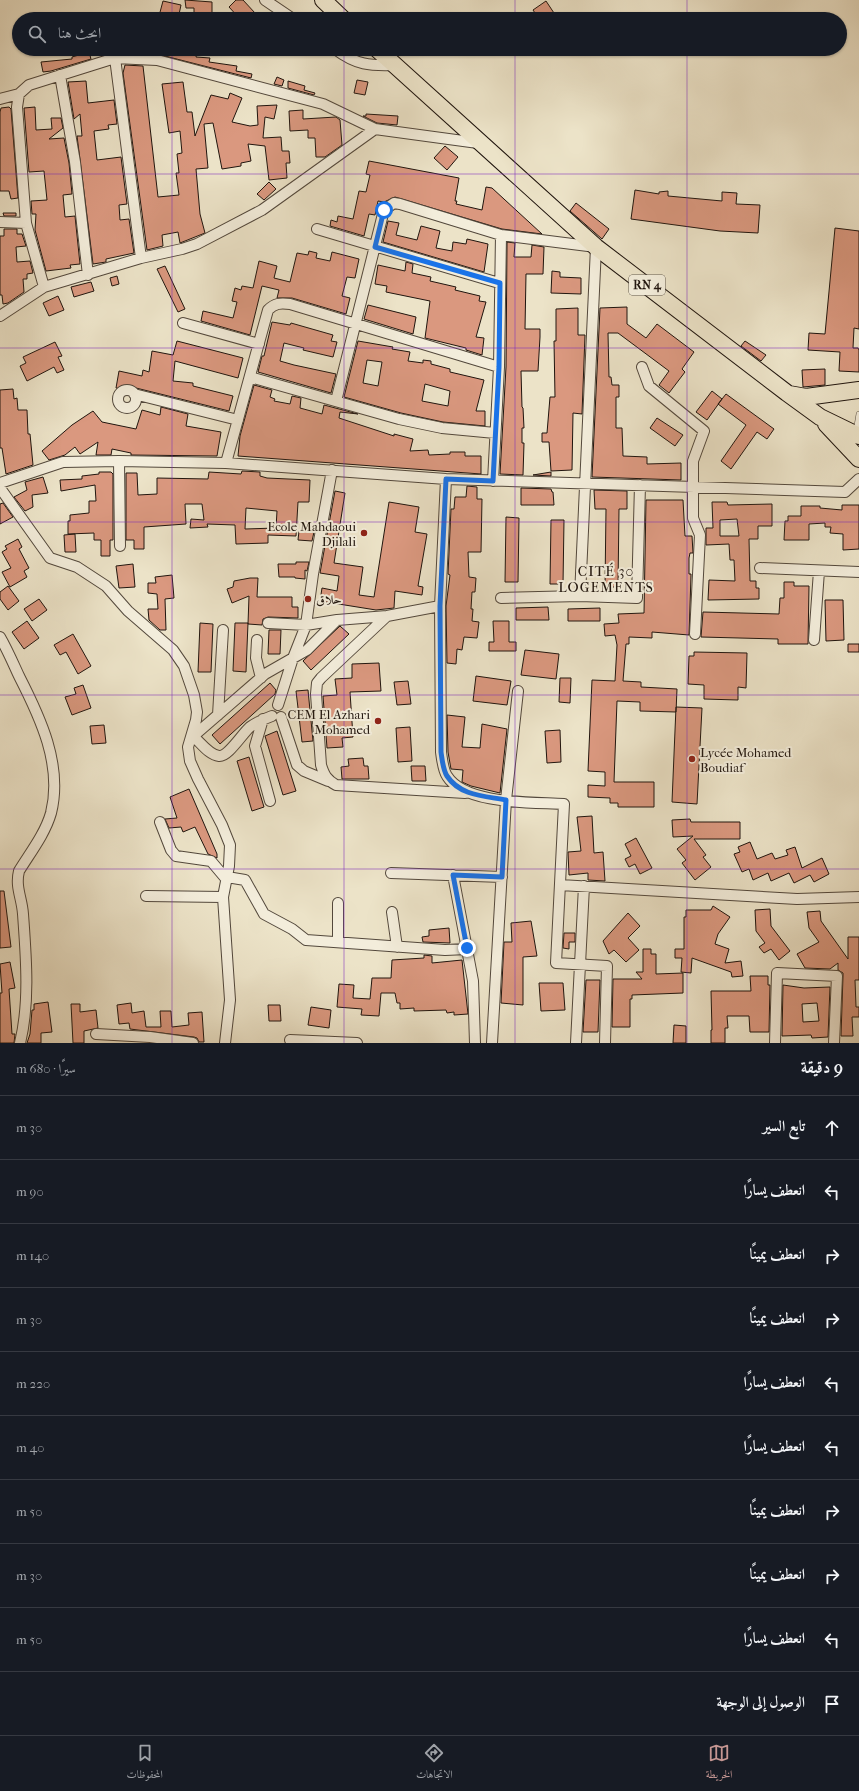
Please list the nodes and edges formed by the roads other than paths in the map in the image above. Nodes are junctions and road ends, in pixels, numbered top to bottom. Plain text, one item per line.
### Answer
1 (265, 0) edge
2 (323, 0) edge
3 (283, 12) edge
4 (336, 12) edge
5 (344, 56) edge
6 (385, 56) edge
7 (115, 58) junction
8 (395, 65) junction
9 (60, 75) junction
10 (19, 94) junction
11 (0, 99) edge
12 (375, 129) junction
13 (482, 143) junction
14 (0, 222) edge
15 (26, 223) junction
16 (317, 229) dead end
17 (501, 235) junction
18 (596, 246) junction
19 (375, 247) junction
20 (141, 258) junction
21 (88, 275) junction
22 (500, 283) junction
23 (44, 287) junction
24 (0, 316) edge
25 (183, 323) dead end
26 (356, 324) junction
27 (259, 344) junction
28 (499, 367) junction
29 (642, 367) dead end
30 (250, 377) junction
31 (859, 390) edge
32 (787, 393) junction
33 (134, 394) dead end
34 (336, 401) junction
35 (859, 414) edge
36 (820, 417) junction
37 (238, 420) junction
38 (495, 433) junction
39 (857, 436) edge
40 (859, 459) edge
41 (119, 461) junction
42 (226, 463) junction
43 (332, 470) junction
44 (446, 479) junction
45 (859, 479) edge
46 (493, 481) junction
47 (0, 482) edge
48 (585, 484) junction
49 (640, 486) junction
50 (692, 487) junction
51 (0, 488) edge
52 (120, 546) dead end
53 (760, 568) dead end
54 (819, 571) junction
55 (859, 572) edge
56 (580, 596) junction
57 (501, 598) dead end
58 (440, 606) junction
59 (387, 616) junction
60 (337, 620) junction
61 (268, 623) dead end
62 (306, 625) junction
63 (223, 630) dead end
64 (695, 634) dead end
65 (0, 637) edge
66 (257, 640) dead end
67 (814, 640) dead end
68 (293, 658) junction
69 (261, 678) junction
70 (518, 691) dead end
71 (218, 715) junction
72 (272, 718) junction
73 (194, 737) junction
74 (188, 747) junction
75 (329, 781) junction
76 (468, 793) junction
77 (506, 800) junction
78 (270, 801) dead end
79 (160, 822) dead end
80 (391, 873) dead end
81 (453, 875) junction
82 (502, 877) junction
83 (227, 879) junction
84 (560, 884) junction
85 (584, 886) junction
86 (146, 896) dead end
87 (859, 897) edge
88 (224, 898) junction
89 (338, 903) dead end
90 (392, 912) dead end
91 (338, 942) junction
92 (397, 947) junction
93 (467, 948) junction
94 (579, 965) junction
95 (96, 1034) dead end
96 (290, 1040) dead end
97 (20, 1043) edge
98 (193, 1043) edge
99 (224, 1043) edge
100 (324, 1043) edge
101 (358, 1043) edge
102 (475, 1043) edge
103 (492, 1043) edge
104 (576, 1043) edge
105 (605, 1043) edge
106 (775, 1043) edge
107 (834, 1043) edge

1 - 3 street
2 - 4 main road
5 - 8 street
6 - 8 main road, RN 4
7 - 9 street
7 - 12 street
7 - 20 street
8 - 13 main road, RN 4
9 - 10 street
9 - 21 street
10 - 11 street
10 - 15 street
12 - 13 street
12 - 20 street
13 - 18 main road, RN 4
14 - 15 street
15 - 23 street
16 - 19 street
17 - 18 street
17 - 19 street
17 - 22 street
18 - 32 main road, RN 4
18 - 48 street
19 - 22 street
19 - 26 street
20 - 21 street
21 - 23 street
22 - 28 street
23 - 24 street
25 - 27 street
26 - 27 street
26 - 28 street
26 - 34 street
27 - 30 street
28 - 38 street
29 - 50 street
30 - 34 street
30 - 37 street
31 - 32 main road
32 - 36 main road, RN 4
33 - 37 street
34 - 38 street
35 - 39 lane
36 - 39 main road, RN 4
36 - 40 main road, RN 4
37 - 42 street
38 - 46 street
41 - 42 street
41 - 47 street
41 - 52 street
42 - 43 street
43 - 44 street
43 - 62 street
44 - 46 street
44 - 58 street
45 - 50 street
46 - 48 street
48 - 49 street
48 - 56 street
49 - 50 street
49 - 56 street
50 - 64 street
51 - 74 street
53 - 54 street
54 - 55 street
54 - 67 street
56 - 57 street
58 - 59 street
58 - 76 street
59 - 60 street
59 - 75 street
60 - 62 street
60 - 68 street
61 - 62 street
62 - 68 street
63 - 71 street
65 - 97 street
66 - 69 street
68 - 69 street
68 - 72 street
69 - 71 street
70 - 77 street
71 - 73 street
72 - 73 street
72 - 75 street
72 - 78 street
73 - 74 street
74 - 83 street
75 - 76 street
76 - 77 street
77 - 82 street
77 - 84 street
79 - 83 street
80 - 81 street
81 - 82 street
81 - 93 street
82 - 103 street
83 - 88 street
83 - 91 street
84 - 85 street
84 - 94 street
85 - 87 street
85 - 94 street
86 - 88 street
88 - 99 street
89 - 91 street
90 - 92 street
91 - 92 street
92 - 93 street
93 - 102 street
94 - 104 street
94 - 105 street
95 - 98 street
96 - 100 street
100 - 101 street
106 - 107 street

